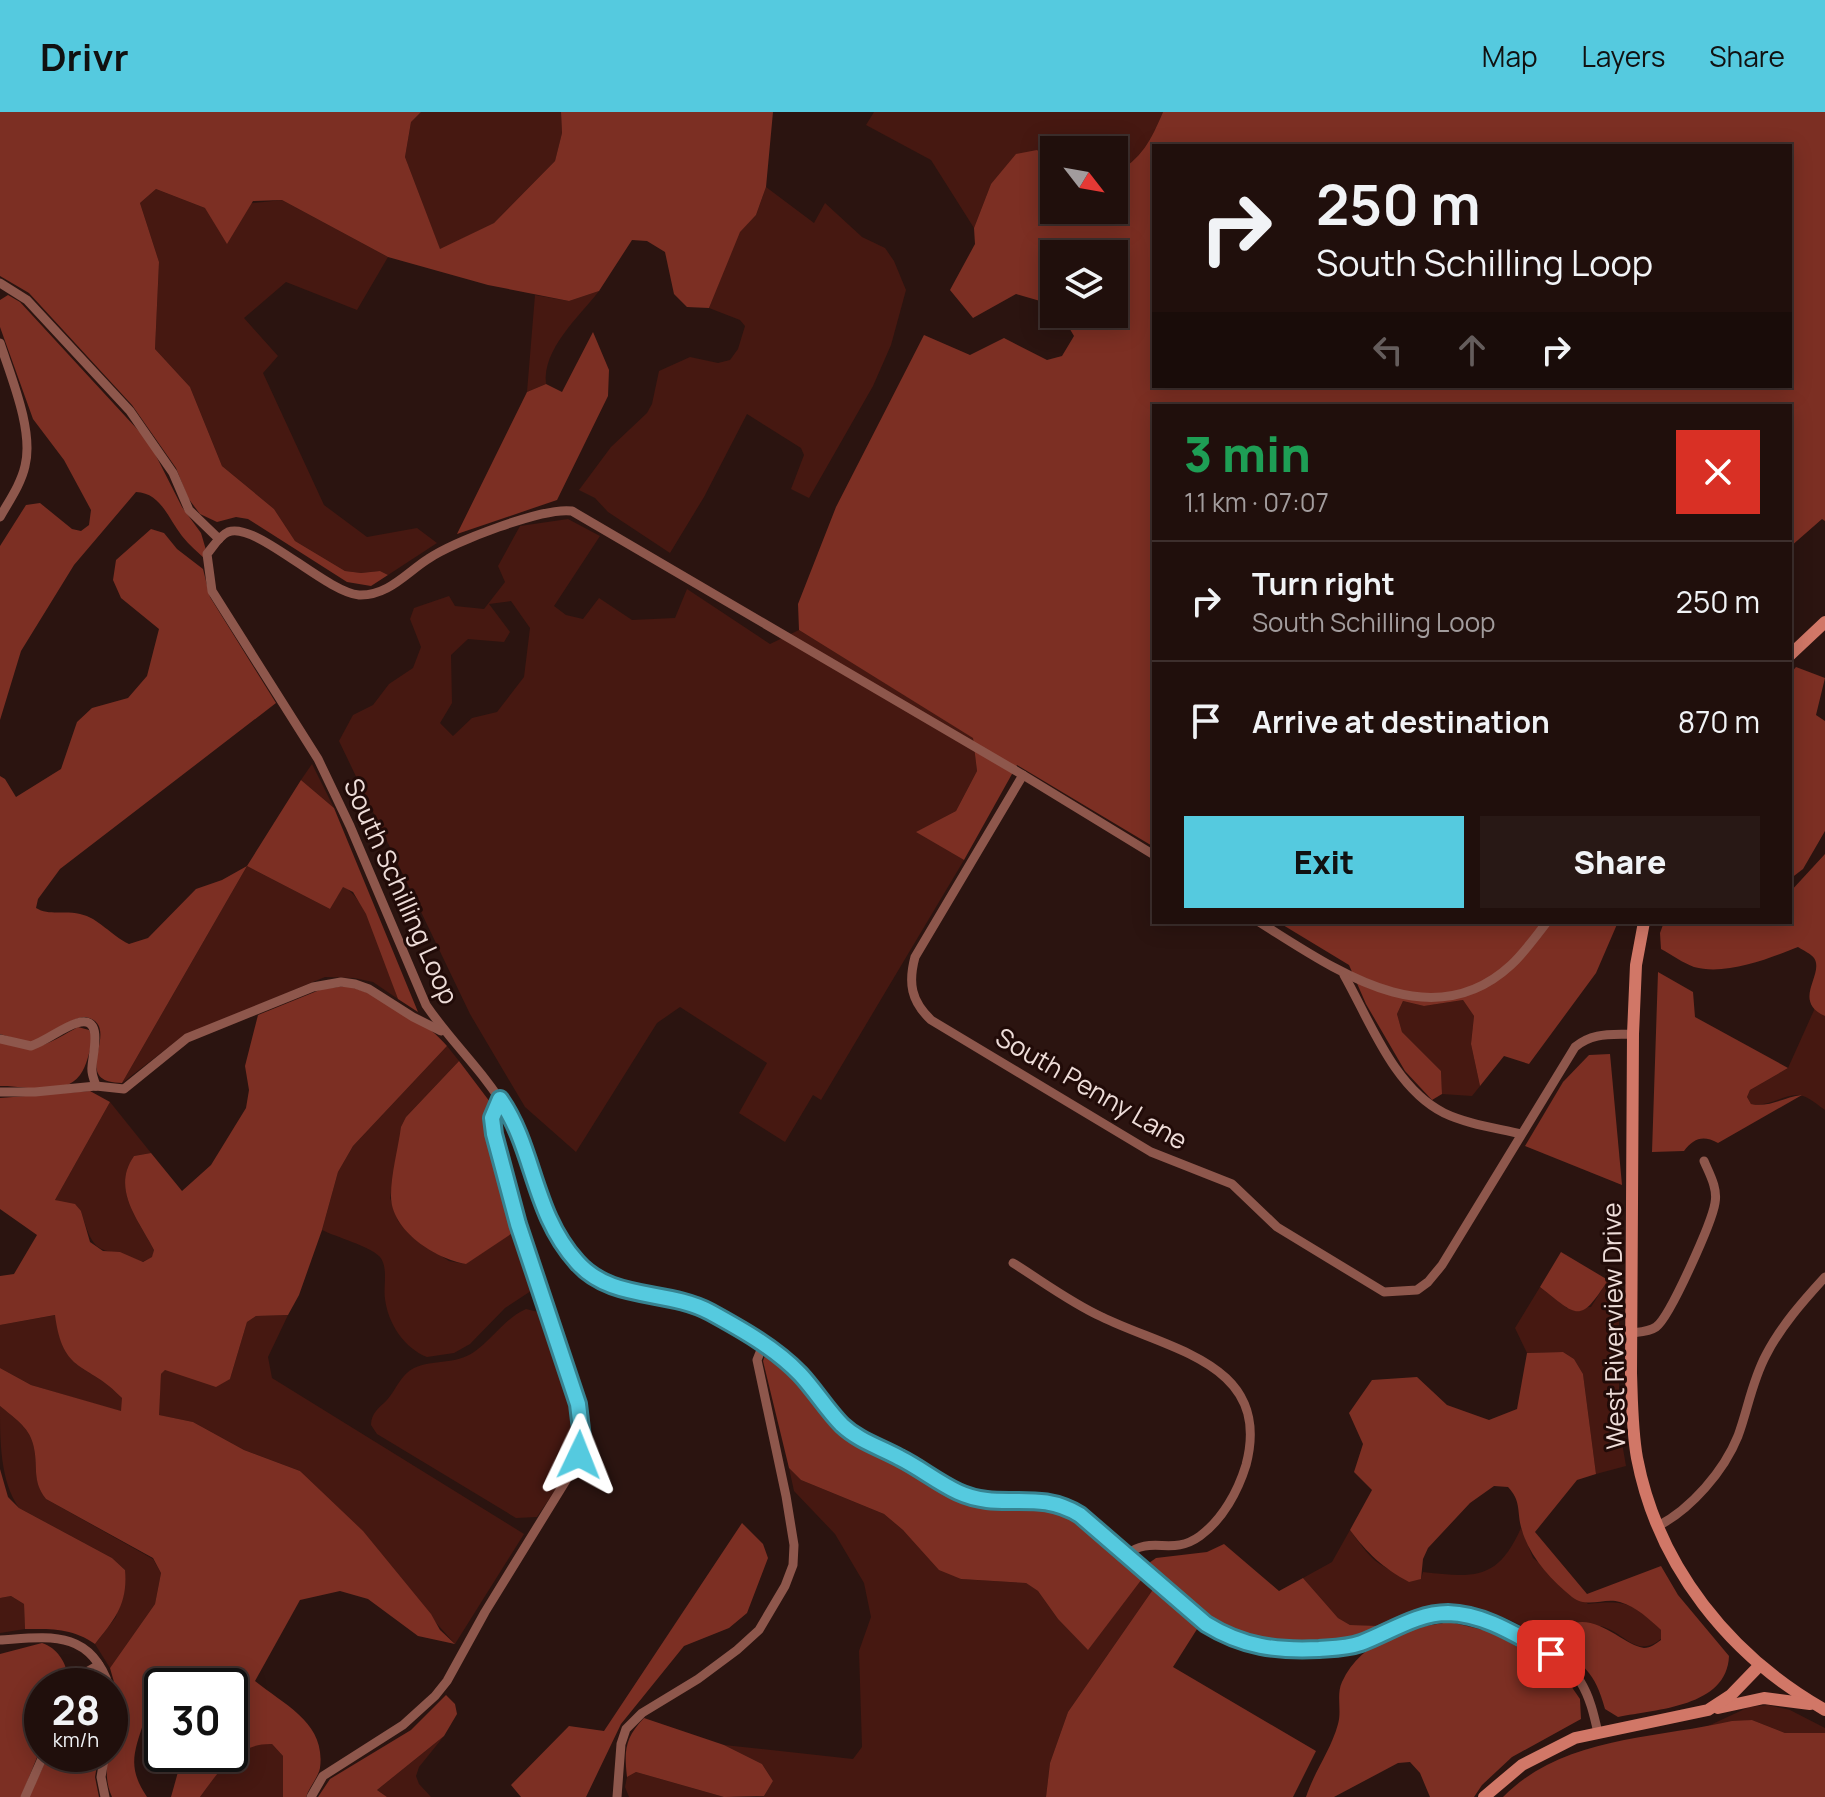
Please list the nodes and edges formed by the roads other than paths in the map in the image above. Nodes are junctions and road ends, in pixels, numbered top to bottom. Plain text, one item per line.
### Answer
1 (2, 287) edge
2 (0, 343) edge
3 (0, 517) edge
4 (219, 539) junction
5 (1825, 622) edge
6 (1792, 653) edge
7 (1023, 775) junction
8 (1152, 854) edge
9 (1262, 924) edge
10 (1545, 924) edge
11 (1644, 924) edge
12 (1344, 975) junction
13 (444, 1032) junction
14 (1633, 1034) junction
15 (0, 1039) edge
16 (96, 1086) junction
17 (0, 1092) edge
18 (500, 1099) junction
19 (1521, 1134) junction
20 (1704, 1161) dead end
21 (1013, 1263) dead end
22 (1825, 1277) edge
23 (1631, 1333) junction
24 (763, 1345) junction
25 (1658, 1526) junction
26 (1126, 1555) junction
27 (0, 1640) edge
28 (99, 1665) junction
29 (1760, 1665) junction
30 (94, 1668) edge
31 (100, 1668) edge
32 (1821, 1708) edge
33 (1692, 1715) junction
34 (1598, 1733) junction
35 (36, 1772) edge
36 (102, 1772) edge
37 (25, 1797) edge
38 (105, 1797) edge
39 (311, 1797) edge
40 (617, 1797) edge
41 (1484, 1797) edge

1 - 4 street
2 - 3 street
4 - 7 street
4 - 13 street, South Schilling Loop
5 - 6 street
7 - 8 street
7 - 19 street, South Penny Lane
9 - 12 street
10 - 12 street
11 - 14 street, West Riverview Drive
12 - 19 street
13 - 16 street
13 - 18 street, South Schilling Loop
14 - 19 street, South Penny Lane
14 - 23 street, West Riverview Drive
15 - 16 street
16 - 17 street
18 - 24 street, South Schilling Loop
18 - 39 street
20 - 23 street
21 - 26 street
22 - 25 street
23 - 25 street, West Riverview Drive
24 - 26 street, South Schilling Loop
24 - 40 street
25 - 29 street, West Riverview Drive
26 - 34 street, South Schilling Loop
27 - 28 street
28 - 30 street
28 - 31 street
29 - 32 street, West Riverview Drive
29 - 33 street
32 - 33 street
33 - 34 street
34 - 41 street
35 - 37 street
36 - 38 street

